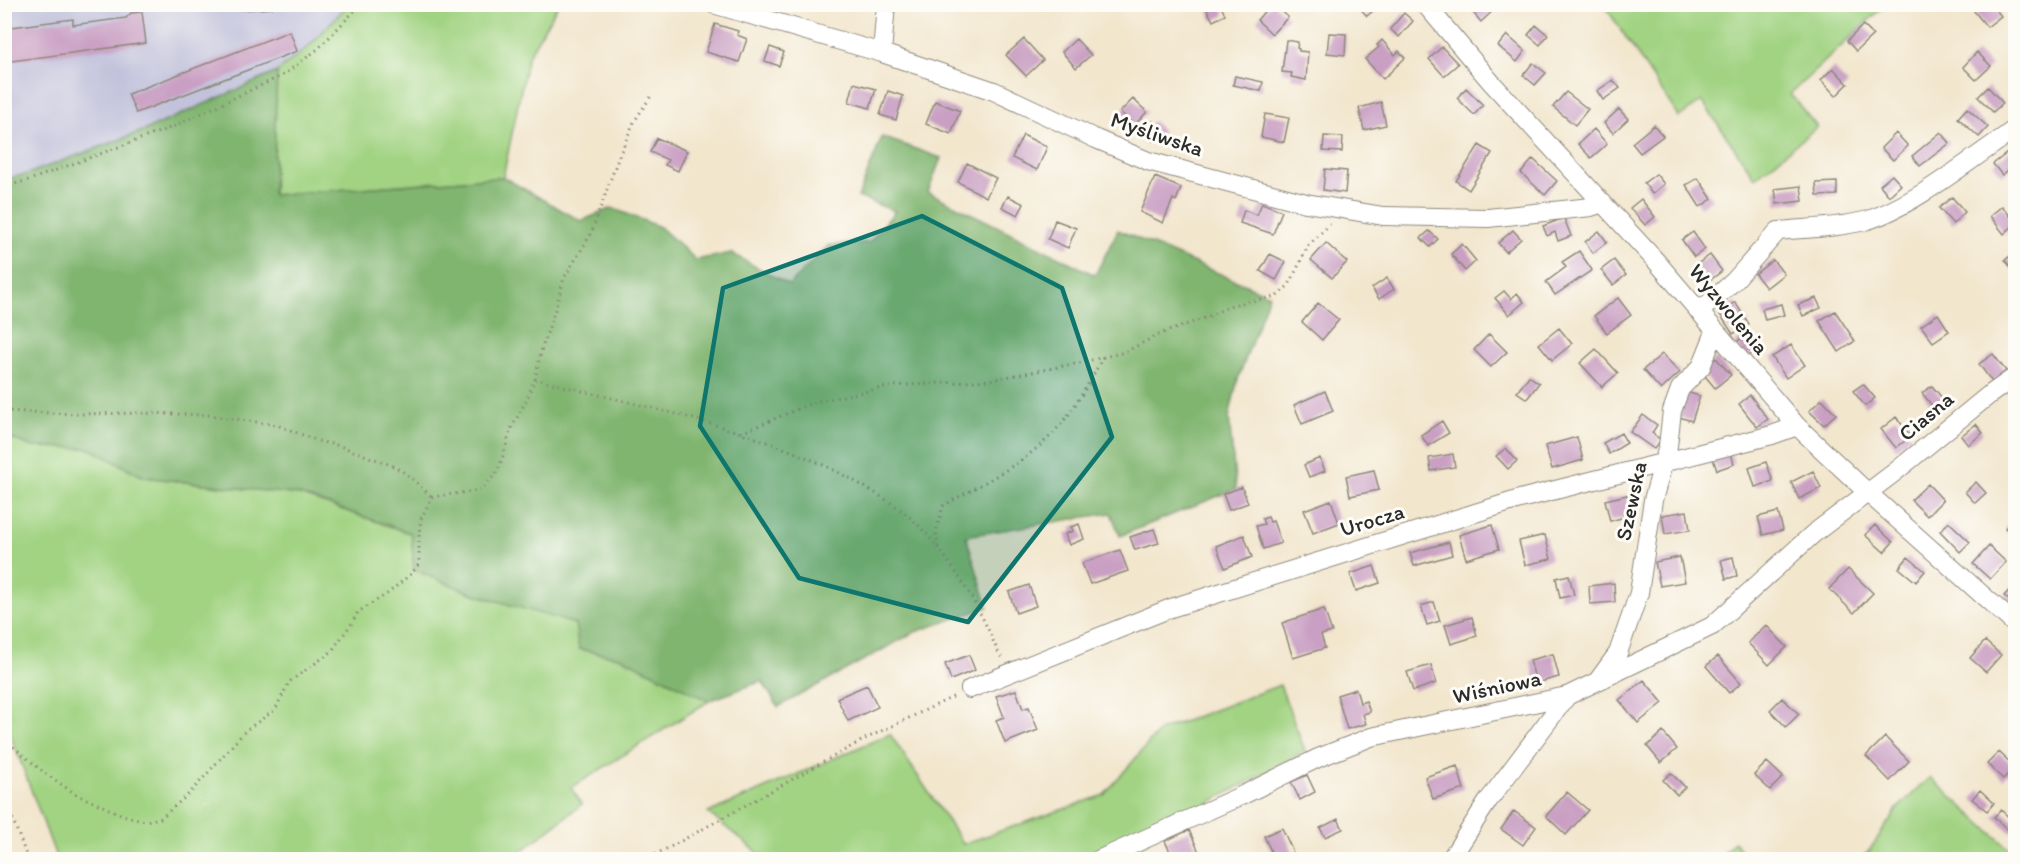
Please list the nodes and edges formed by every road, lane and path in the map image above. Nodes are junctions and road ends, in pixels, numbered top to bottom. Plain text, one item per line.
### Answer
1 (361, 4) edge
2 (713, 4) edge
3 (885, 4) edge
4 (1425, 4) edge
5 (882, 53) junction
6 (651, 96) dead end
7 (2016, 128) edge
8 (4, 187) edge
9 (1603, 203) junction
10 (1346, 210) junction
11 (1699, 312) junction
12 (1715, 332) junction
13 (1103, 357) junction
14 (2016, 376) edge
15 (535, 379) junction
16 (4, 411) edge
17 (1797, 426) junction
18 (741, 433) junction
19 (1663, 463) junction
20 (1868, 493) junction
21 (432, 497) junction
22 (938, 548) junction
23 (2016, 625) edge
24 (1011, 673) junction
25 (1597, 682) junction
26 (970, 689) joint
27 (1567, 696) junction
28 (4, 739) edge
29 (4, 796) edge
30 (28, 860) edge
31 (644, 860) edge
32 (1098, 860) edge
33 (1450, 860) edge

1 - 8 path
2 - 5 street, Myśliwska
3 - 5 street
4 - 9 street, Wyzwolenia
5 - 10 street, Myśliwska
6 - 15 path
7 - 11 street
9 - 10 street, Myśliwska
9 - 11 street, Wyzwolenia
10 - 13 path
11 - 12 street, Wyzwolenia
12 - 17 street, Wyzwolenia
12 - 19 street, Szewska
13 - 18 path
13 - 22 path
14 - 20 street, Ciasna
15 - 18 path
15 - 21 path
16 - 21 path
17 - 19 street, Urocza
17 - 20 street, Wyzwolenia
18 - 22 path
19 - 24 street, Urocza
19 - 25 street, Szewska
20 - 23 street, Wyzwolenia
20 - 25 street, Wiśniowa
21 - 28 path
22 - 24 path
24 - 26 street, Urocza
25 - 27 street, Wiśniowa
26 - 31 path
27 - 32 street, Wiśniowa
27 - 33 street
29 - 30 path

